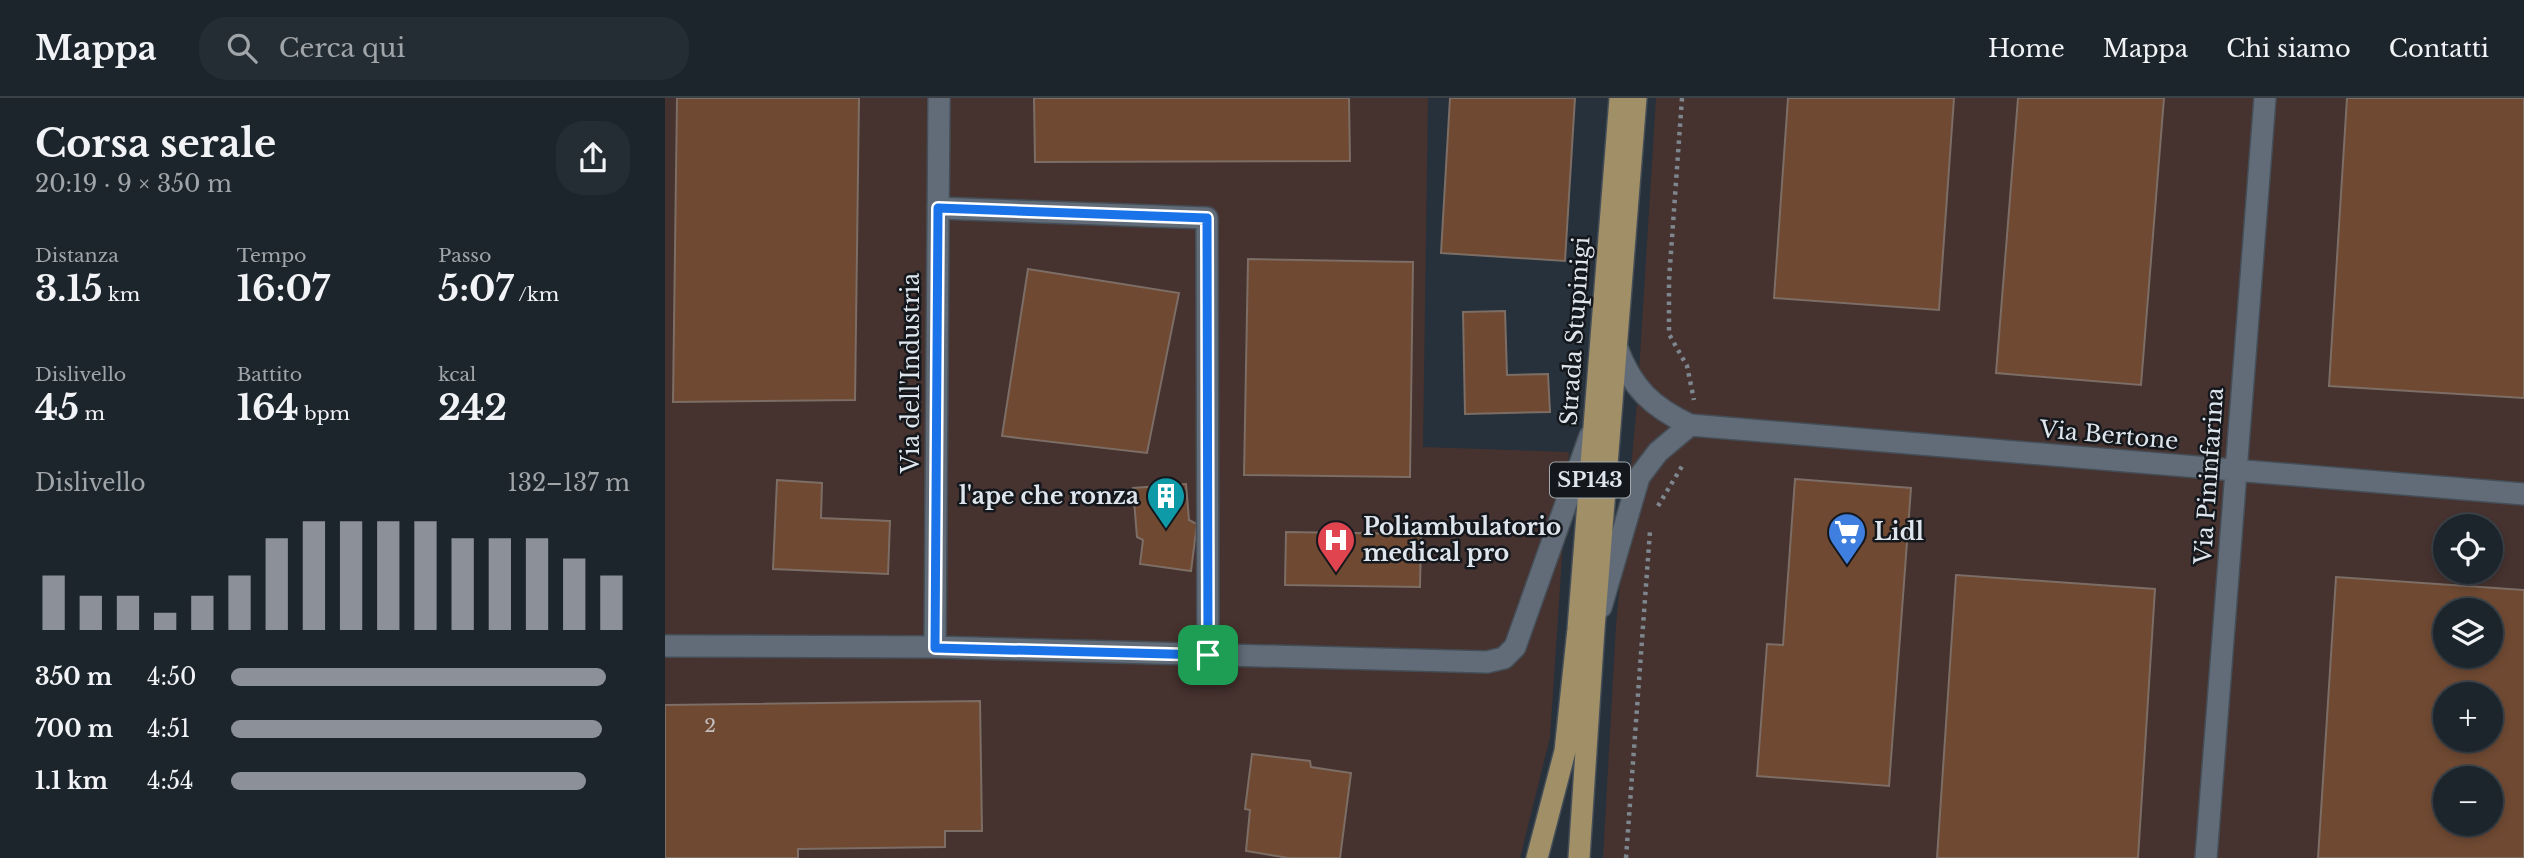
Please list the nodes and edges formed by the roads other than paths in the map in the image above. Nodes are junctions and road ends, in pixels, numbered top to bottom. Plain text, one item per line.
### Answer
1 (939, 98) edge
2 (1620, 98) edge
3 (1636, 98) edge
4 (2265, 98) edge
5 (938, 208) junction
6 (1617, 348) junction
7 (1595, 422) junction
8 (1690, 425) junction
9 (2236, 471) junction
10 (2524, 494) edge
11 (1594, 629) junction
12 (665, 646) edge
13 (935, 648) junction
14 (1208, 655) junction
15 (1537, 858) edge
16 (1579, 858) edge
17 (2206, 858) edge

1 - 5 street, Via dell'Industria
2 - 7 main road, Strada Stupinigi / SP143
3 - 6 main road, Strada Stupinigi / SP143
4 - 9 street, Via Pininfarina
5 - 13 street, Via dell'Industria
5 - 14 street
6 - 8 street, Via Bertone
6 - 11 main road, Strada Stupinigi / SP143
7 - 14 street
7 - 15 main road, Strada Stupinigi / SP143
8 - 9 street, Via Bertone
8 - 11 street
9 - 10 street, Via Bertone
9 - 17 street, Via Pininfarina
11 - 16 main road, Strada Stupinigi / SP143
12 - 13 street
13 - 14 street

